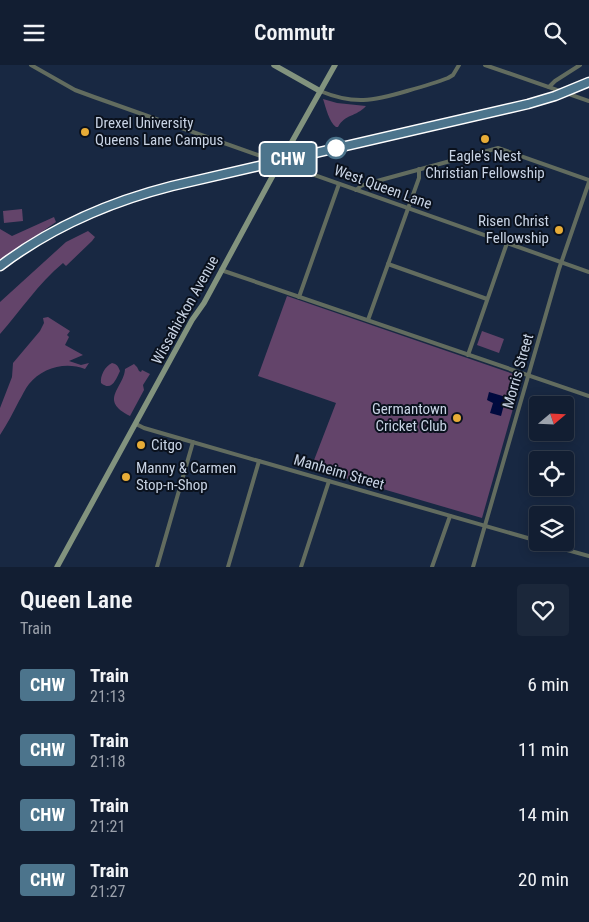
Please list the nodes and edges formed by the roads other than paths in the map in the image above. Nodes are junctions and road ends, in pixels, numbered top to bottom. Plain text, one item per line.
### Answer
1 (31, 65) edge
2 (274, 65) edge
3 (335, 65) edge
4 (459, 65) edge
5 (485, 65) edge
6 (580, 65) edge
7 (549, 87) junction
8 (320, 91) junction
9 (589, 101) edge
10 (281, 163) junction
11 (419, 169) junction
12 (589, 181) edge
13 (339, 184) junction
14 (356, 190) junction
15 (408, 208) junction
16 (507, 243) junction
17 (561, 262) junction
18 (388, 264) junction
19 (221, 270) junction
20 (589, 272) edge
21 (299, 297) junction
22 (487, 299) junction
23 (368, 320) junction
24 (468, 355) junction
25 (528, 375) junction
26 (589, 396) edge
27 (136, 424) junction
28 (193, 442) junction
29 (259, 461) junction
30 (329, 481) junction
31 (450, 516) junction
32 (485, 526) junction
33 (529, 538) edge
34 (571, 551) edge
35 (589, 556) edge
36 (57, 567) edge
37 (157, 567) edge
38 (228, 567) edge
39 (301, 567) edge
40 (432, 567) edge
41 (473, 567) edge

1 - 10 street, West Queen Lane
2 - 8 street
3 - 8 street, Wissahickon Avenue
4 - 8 street
5 - 7 street
6 - 7 street
7 - 9 street
8 - 10 street, Wissahickon Avenue
10 - 13 street, West Queen Lane
10 - 19 street, Wissahickon Avenue
11 - 12 street
11 - 14 street
11 - 15 street
12 - 17 street, Morris Street
13 - 14 street, West Queen Lane
13 - 21 street
14 - 15 street, West Queen Lane
15 - 16 street, West Queen Lane
15 - 18 street
16 - 17 street, West Queen Lane
16 - 22 street
17 - 20 street, West Queen Lane
17 - 25 street, Morris Street
18 - 22 street
18 - 23 street
19 - 21 street
19 - 27 street, Wissahickon Avenue
21 - 23 street
22 - 24 street
23 - 24 street
24 - 25 street
25 - 26 street
25 - 32 street, Morris Street
27 - 28 street, Manheim Street
27 - 36 street, Wissahickon Avenue
28 - 29 street, Manheim Street
28 - 37 street
29 - 30 street, Manheim Street
29 - 38 street
30 - 31 street, Manheim Street
30 - 39 street
31 - 32 street, Manheim Street
31 - 40 street
32 - 33 street, Manheim Street
32 - 41 street, Morris Street
34 - 35 street

